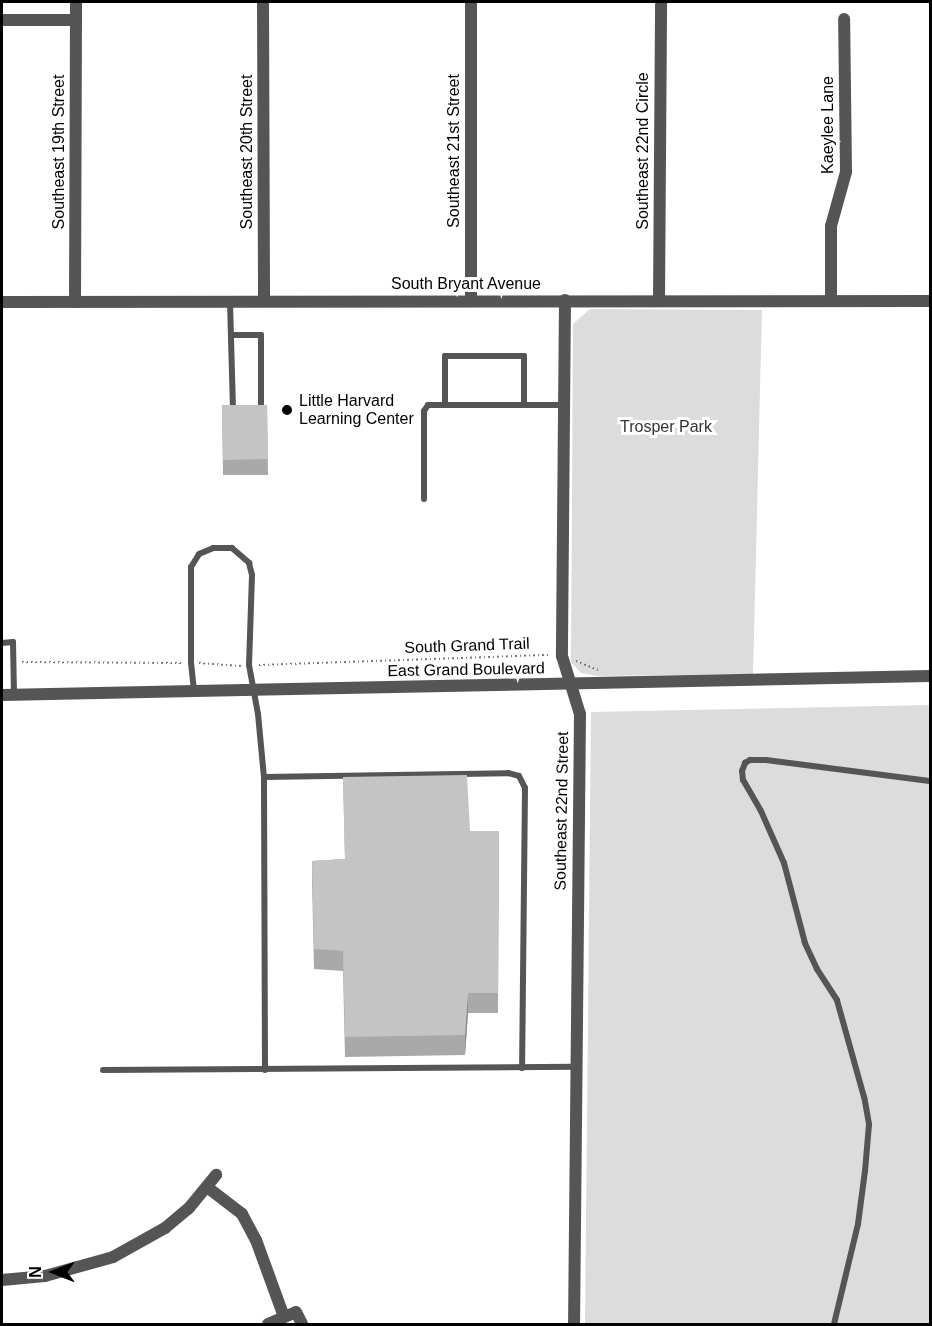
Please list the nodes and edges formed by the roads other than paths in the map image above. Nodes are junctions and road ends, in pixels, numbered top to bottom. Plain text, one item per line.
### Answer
1 (76, 2) edge
2 (263, 2) edge
3 (471, 2) edge
4 (661, 2) edge
5 (844, 19) dead end
6 (2, 20) edge
7 (76, 20) junction
8 (565, 300) junction
9 (230, 301) junction
10 (471, 301) junction
11 (659, 301) junction
12 (930, 301) edge
13 (2, 302) edge
14 (75, 302) junction
15 (264, 302) junction
16 (831, 302) junction
17 (232, 335) junction
18 (524, 404) junction
19 (446, 405) junction
20 (564, 405) junction
21 (242, 411) edge
22 (252, 411) edge
23 (424, 499) dead end
24 (2, 643) edge
25 (930, 676) edge
26 (572, 685) junction
27 (252, 690) junction
28 (194, 691) junction
29 (8, 694) edge
30 (264, 777) junction
31 (930, 781) edge
32 (576, 1067) junction
33 (522, 1068) junction
34 (103, 1070) dead end
35 (265, 1070) junction
36 (216, 1175) dead end
37 (207, 1187) junction
38 (2, 1280) edge
39 (284, 1317) junction
40 (268, 1324) edge
41 (302, 1324) edge
42 (574, 1324) edge
43 (834, 1324) edge

1 - 7 street, Southeast 19th Street
2 - 15 street, Southeast 20th Street
3 - 10 street, Southeast 21st Street
4 - 11 street, Southeast 22nd Circle
5 - 16 street, Kaeylee Lane
6 - 7 street
7 - 14 street, Southeast 19th Street
8 - 10 street, South Bryant Avenue
8 - 11 street, South Bryant Avenue
8 - 20 street, Southeast 22nd Street
9 - 14 street, South Bryant Avenue
9 - 15 street, South Bryant Avenue
9 - 17 lane
10 - 15 street, South Bryant Avenue
11 - 16 street, South Bryant Avenue
12 - 16 street, South Bryant Avenue
13 - 14 street, South Bryant Avenue
17 - 21 lane
17 - 22 lane
18 - 19 lane
18 - 19 lane
18 - 20 lane
19 - 23 lane
20 - 26 street, Southeast 22nd Street
24 - 29 lane
25 - 26 street, East Grand Boulevard
26 - 27 street, East Grand Boulevard
26 - 32 street, Southeast 22nd Street
27 - 28 street, East Grand Boulevard
27 - 28 lane
27 - 30 lane
28 - 29 street, East Grand Boulevard
30 - 33 lane
30 - 35 lane
31 - 43 lane
32 - 33 lane
32 - 42 street, Southeast 22nd Street
33 - 35 lane
34 - 35 lane
36 - 37 street
37 - 38 street
37 - 39 street
39 - 40 street
39 - 41 street

